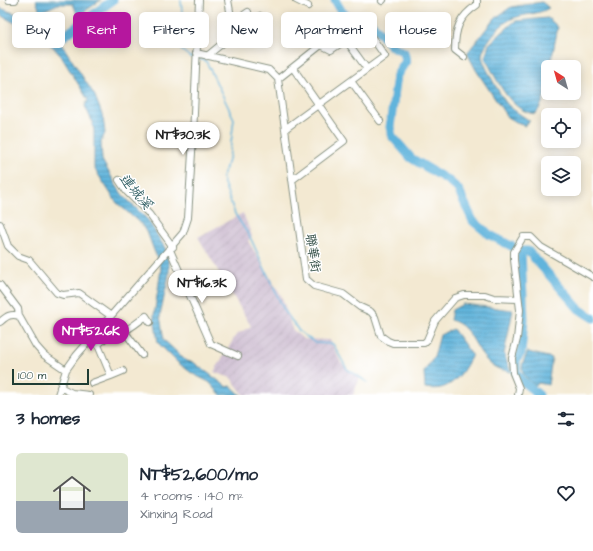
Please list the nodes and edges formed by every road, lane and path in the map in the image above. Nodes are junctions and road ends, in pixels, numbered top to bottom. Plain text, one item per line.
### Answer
1 (9, 0) edge
2 (15, 0) edge
3 (198, 0) edge
4 (228, 0) edge
5 (296, 0) edge
6 (477, 0) edge
7 (308, 6) dead end
8 (230, 12) edge
9 (377, 45) edge
10 (217, 48) edge
11 (196, 54) junction
12 (207, 56) junction
13 (464, 57) dead end
14 (293, 68) junction
15 (367, 69) junction
16 (278, 79) junction
17 (351, 81) junction
18 (318, 104) junction
19 (380, 121) dead end
20 (285, 129) junction
21 (119, 180) dead end
22 (292, 180) junction
23 (0, 224) edge
24 (170, 249) junction
25 (593, 277) edge
26 (0, 285) edge
27 (518, 299) junction
28 (19, 316) junction
29 (111, 316) junction
30 (0, 322) edge
31 (150, 322) dead end
32 (97, 332) junction
33 (125, 332) junction
34 (110, 333) junction
35 (142, 355) dead end
36 (238, 356) dead end
37 (66, 370) junction
38 (123, 371) dead end
39 (111, 376) junction
40 (92, 383) dead end
41 (60, 387) junction
42 (58, 395) edge
43 (89, 395) edge
44 (518, 395) edge

1 - 2 street
3 - 11 street
4 - 8 street
5 - 7 street
6 - 13 street
9 - 15 street
10 - 12 street
11 - 12 street
11 - 24 street
12 - 16 street
14 - 15 street
14 - 16 street
14 - 18 street
15 - 17 street
16 - 20 street, 聯華街
17 - 18 street
17 - 19 street
18 - 20 street
18 - 22 street
20 - 22 street, 聯華街
21 - 24 street
22 - 27 street, 聯華街
23 - 29 street
24 - 29 street
24 - 36 street
25 - 27 street
26 - 28 street
27 - 44 street
28 - 30 street
28 - 37 street
29 - 32 street
31 - 33 street
32 - 34 street
32 - 37 street
33 - 34 street
33 - 35 street
34 - 39 street
37 - 41 street
38 - 39 street
39 - 40 street
41 - 42 street
41 - 43 street

